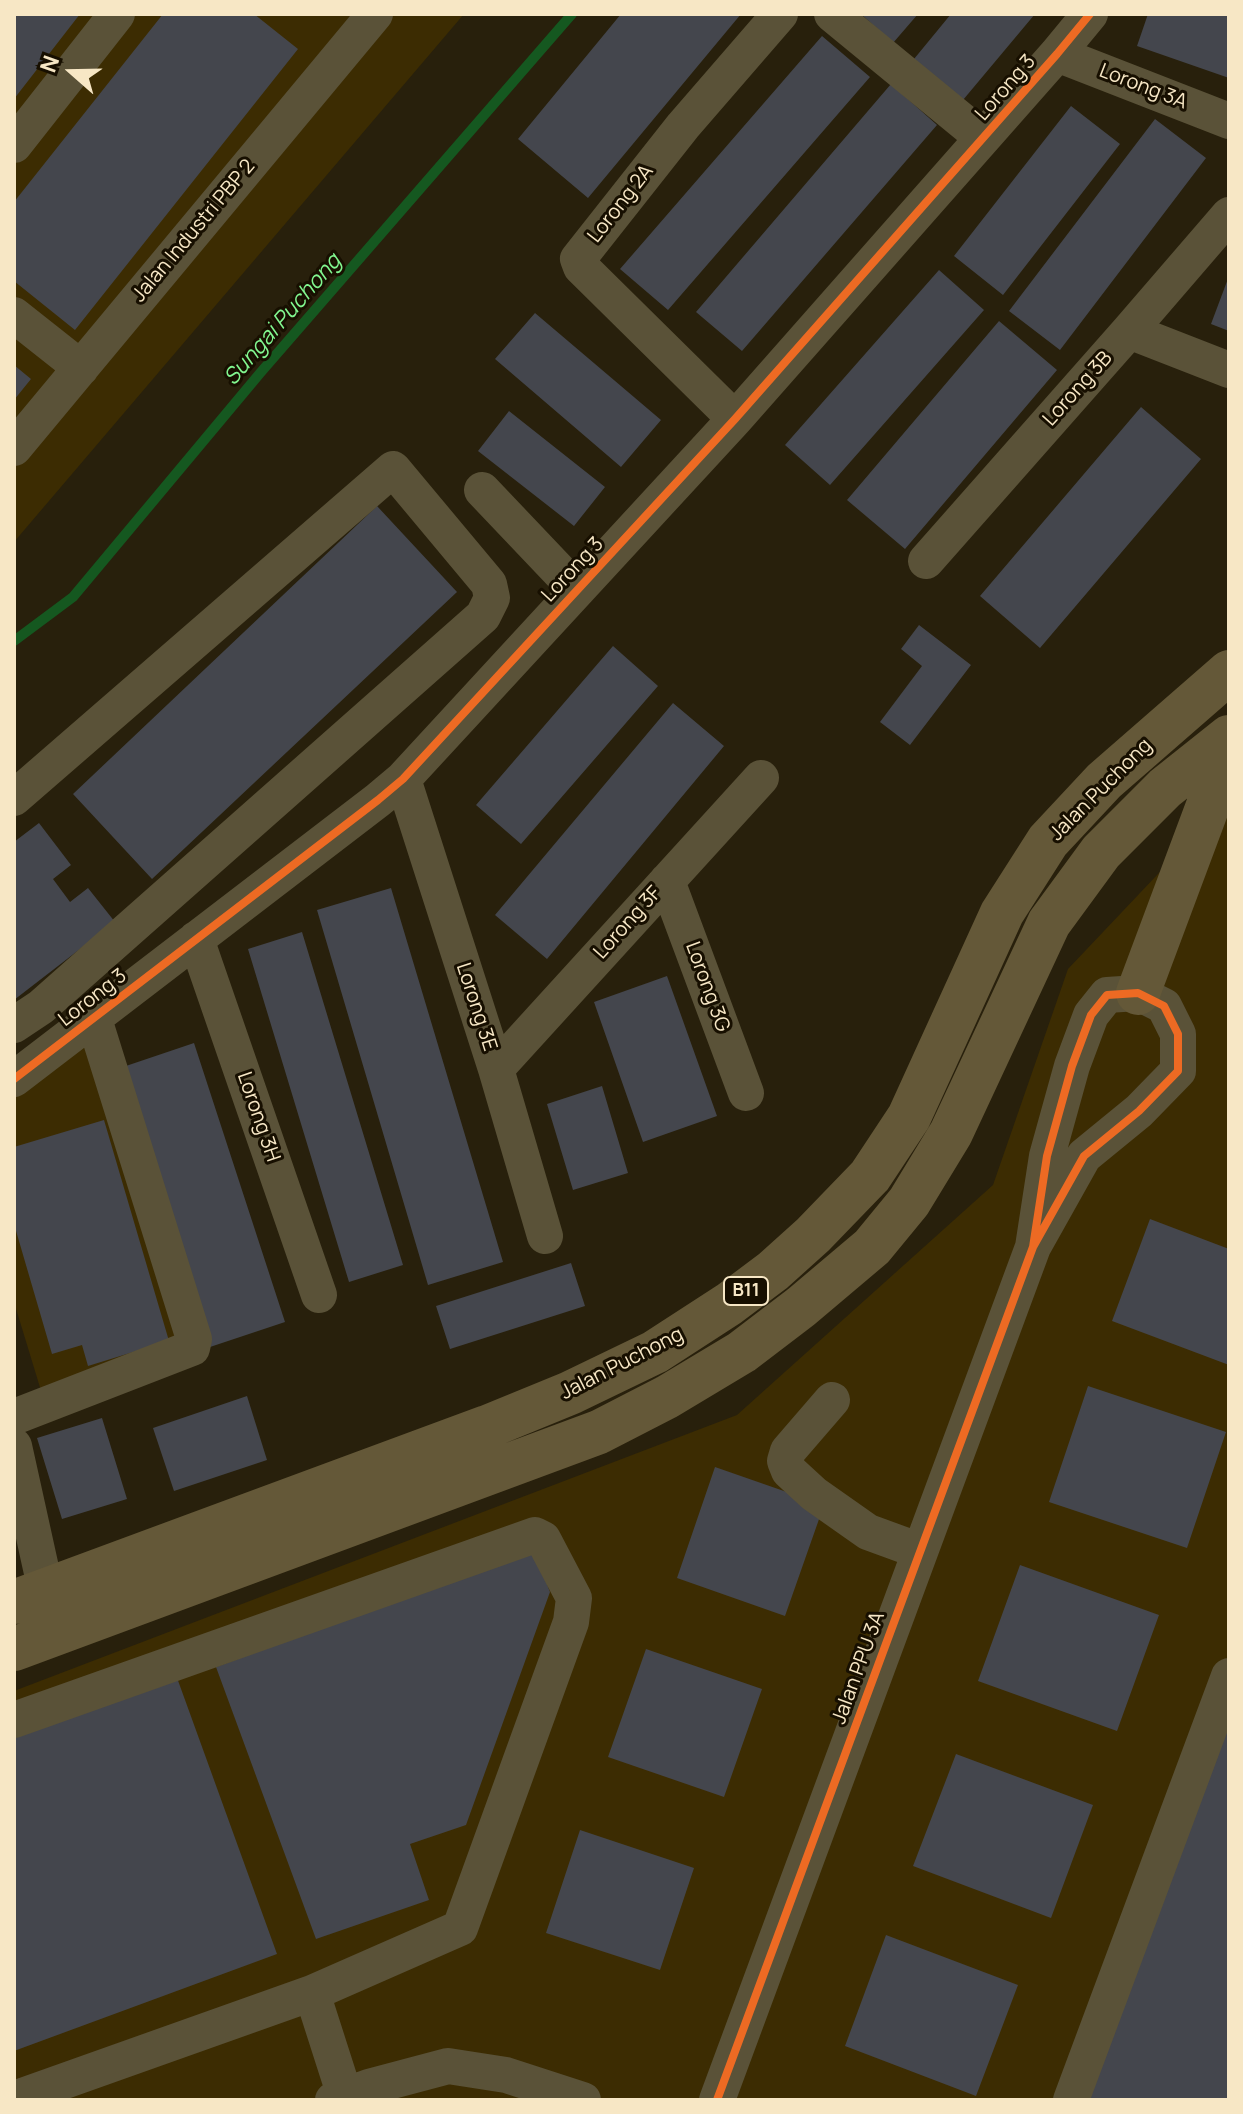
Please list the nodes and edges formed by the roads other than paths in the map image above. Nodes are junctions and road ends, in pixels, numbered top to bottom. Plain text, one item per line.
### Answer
1 (117, 14) edge
2 (375, 14) edge
3 (780, 14) edge
4 (832, 14) edge
5 (1090, 14) edge
6 (1057, 54) junction
7 (1229, 121) edge
8 (983, 138) junction
9 (14, 145) edge
10 (1229, 215) edge
11 (14, 315) edge
12 (1129, 331) junction
13 (81, 368) junction
14 (1229, 370) edge
15 (735, 419) junction
16 (14, 448) edge
17 (482, 490) dead end
18 (926, 561) dead end
19 (577, 590) junction
20 (1229, 672) edge
21 (1229, 737) edge
22 (1229, 771) edge
23 (761, 778) dead end
24 (403, 779) junction
25 (14, 798) edge
26 (667, 881) junction
27 (196, 939) junction
28 (1138, 993) junction
29 (94, 1019) junction
30 (14, 1025) edge
31 (496, 1069) junction
32 (14, 1079) edge
33 (746, 1093) dead end
34 (545, 1236) dead end
35 (1033, 1247) junction
36 (319, 1295) dead end
37 (832, 1400) dead end
38 (14, 1417) edge
39 (14, 1446) edge
40 (920, 1551) junction
41 (30, 1596) edge
42 (14, 1649) edge
43 (1229, 1676) edge
44 (14, 1720) edge
45 (312, 1993) junction
46 (339, 2098) edge
47 (14, 2099) edge
48 (583, 2100) edge
49 (717, 2100) edge
50 (1071, 2100) edge

1 - 9 street
2 - 13 street, Jalan Industri PBP 2
3 - 15 street, Lorong 2A
4 - 8 street
5 - 6 street, Lorong 3
6 - 7 street, Lorong 3A
6 - 8 street, Lorong 3
8 - 15 street, Lorong 3
10 - 12 street, Lorong 3B
11 - 13 street
12 - 14 street
12 - 18 street, Lorong 3B
13 - 16 street, Jalan Industri PBP 2
15 - 19 street, Lorong 3
17 - 19 street
19 - 24 street, Lorong 3
20 - 41 main road, Jalan Puchong / B11
21 - 42 main road, B11
22 - 28 main road
23 - 26 street, Lorong 3F
24 - 27 street, Lorong 3
24 - 31 street, Lorong 3E
25 - 30 street
26 - 31 street, Lorong 3F
26 - 33 street, Lorong 3G
27 - 29 street, Lorong 3
27 - 36 street, Lorong 3H
28 - 35 street, Jalan PPU 3A
28 - 35 street, Jalan PPU 3A
29 - 32 street, Lorong 3
29 - 38 street
31 - 34 street, Lorong 3E
35 - 40 street, Jalan PPU 3A
37 - 40 street
39 - 41 street
40 - 49 street, Jalan PPU 3A
43 - 50 street
44 - 45 street
45 - 46 street
45 - 47 street
46 - 48 street

